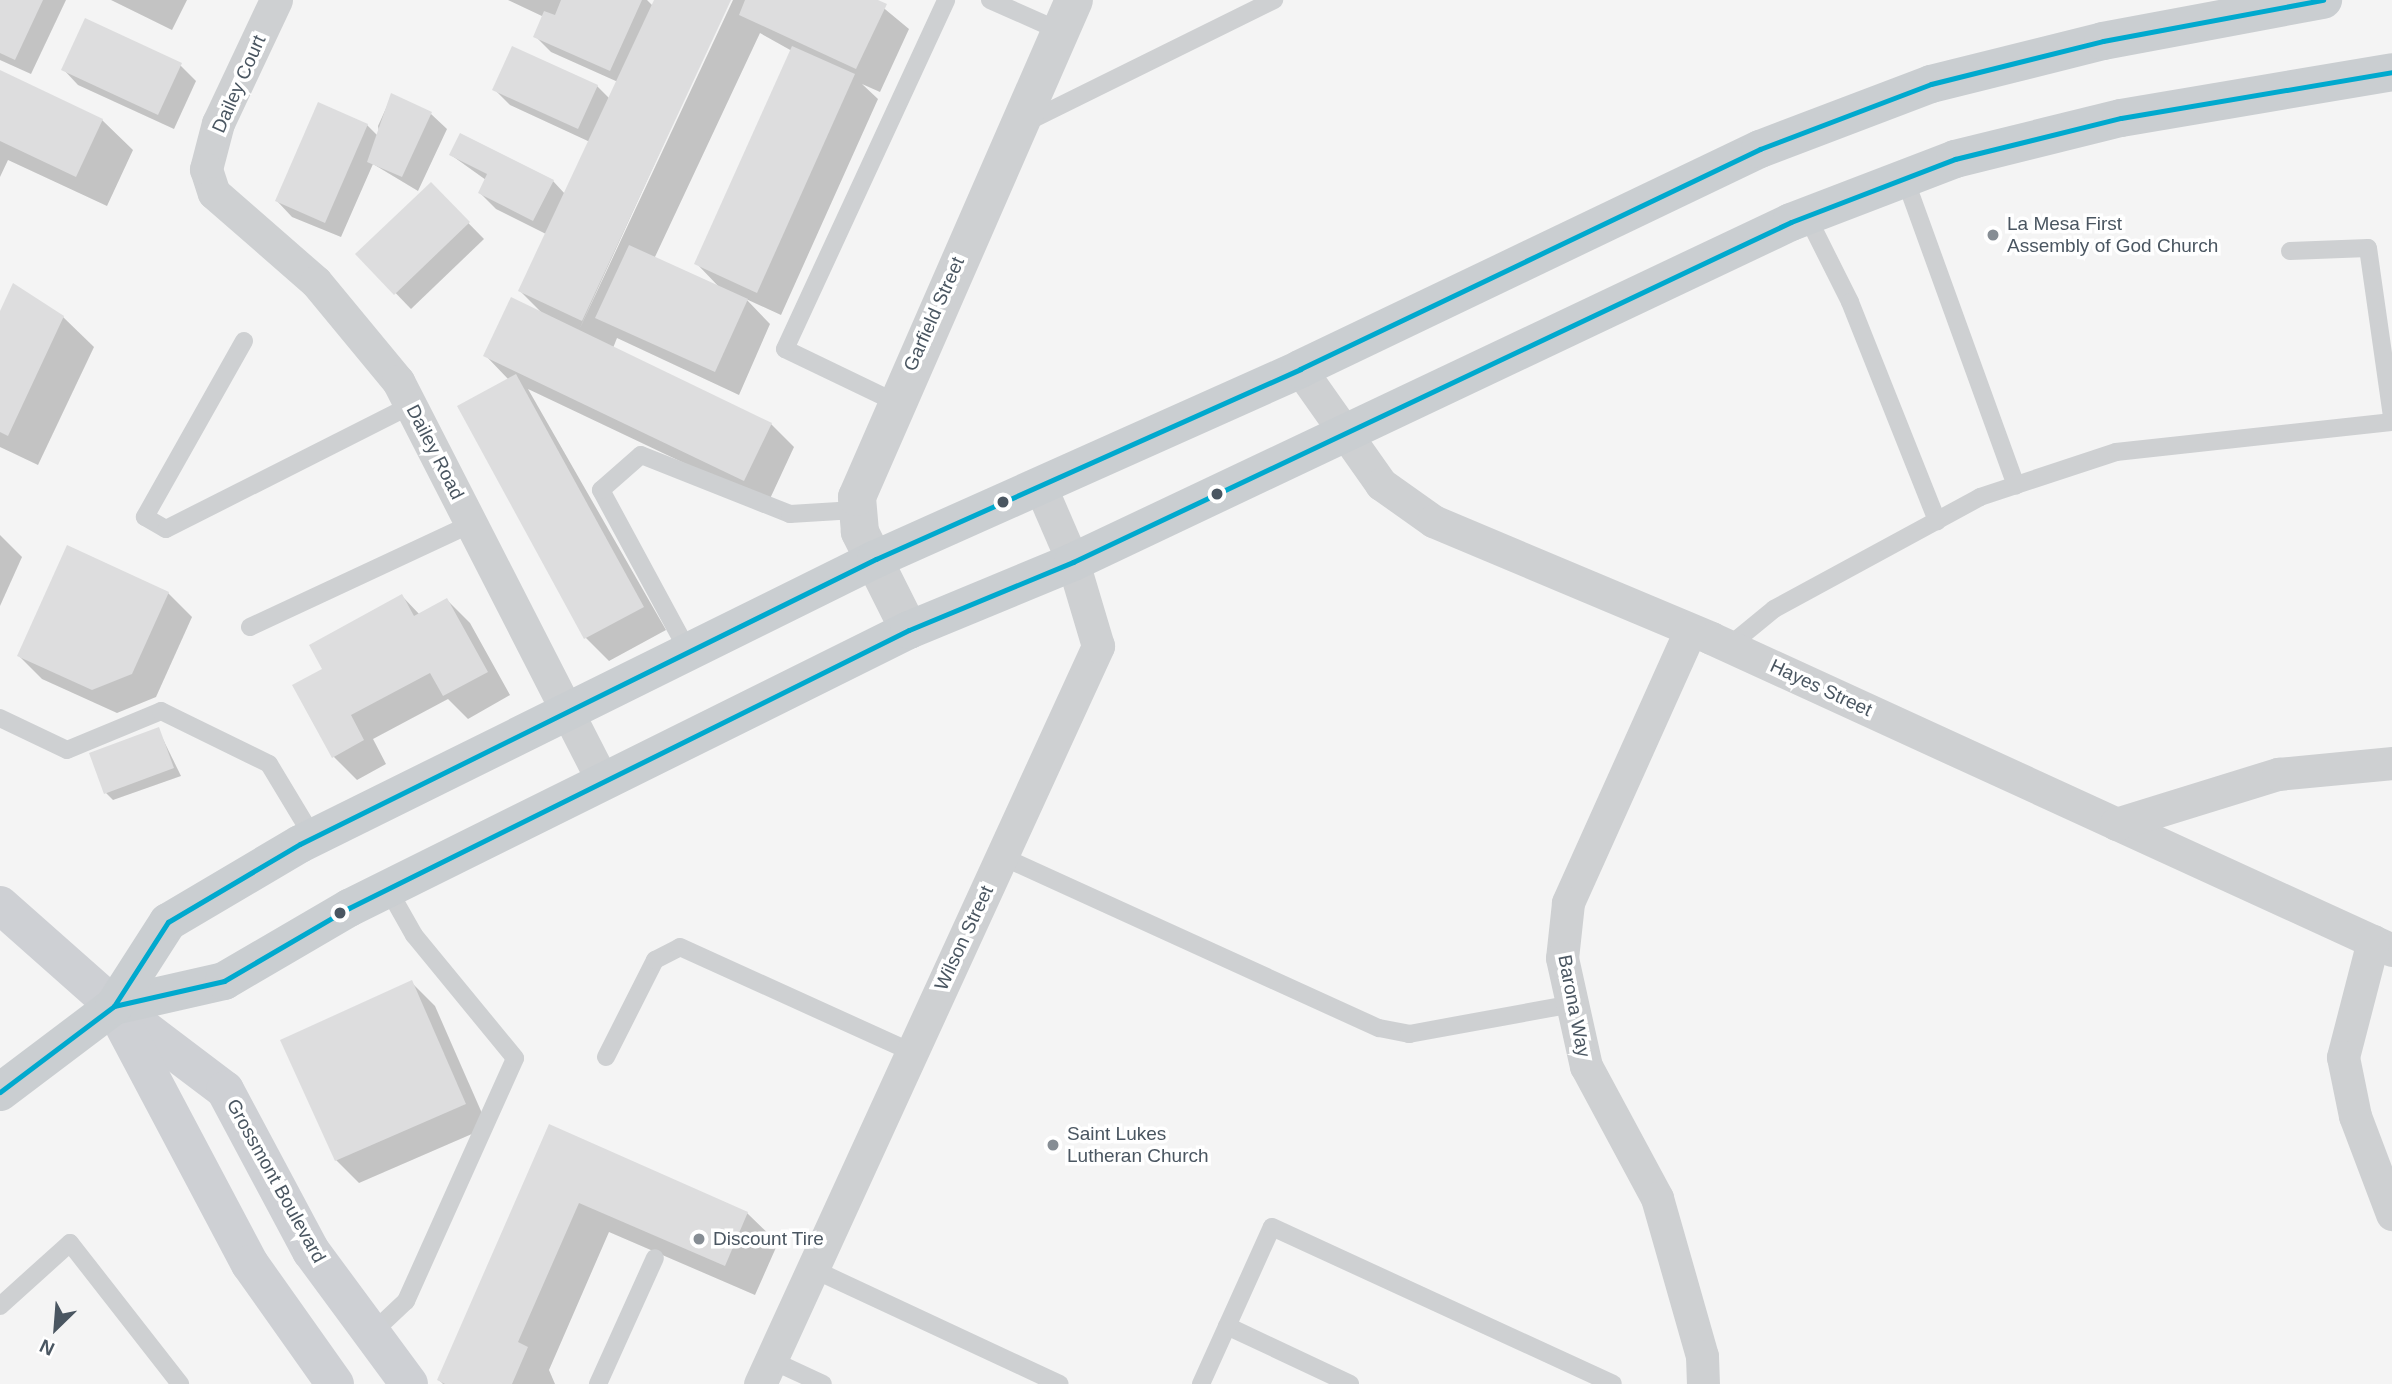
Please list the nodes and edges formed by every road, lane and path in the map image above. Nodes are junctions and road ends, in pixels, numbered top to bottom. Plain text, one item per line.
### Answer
1 (276, 0) edge
2 (946, 0) edge
3 (990, 0) edge
4 (1274, 0) edge
5 (2323, 0) edge
6 (1067, 15) edge
7 (2392, 72) edge
8 (1016, 128) junction
9 (206, 169) joint
10 (1905, 178) junction
11 (1807, 216) junction
12 (2290, 251) dead end
13 (244, 341) dead end
14 (1300, 369) junction
15 (895, 402) junction
16 (411, 405) junction
17 (2392, 416) edge
18 (2392, 422) edge
19 (1346, 434) junction
20 (2016, 485) junction
21 (1041, 488) junction
22 (855, 510) junction
23 (1937, 521) junction
24 (471, 524) junction
25 (876, 559) junction
26 (1073, 562) junction
27 (250, 627) dead end
28 (909, 630) junction
29 (1690, 631) junction
30 (1729, 646) junction
31 (688, 651) junction
32 (568, 710) junction
33 (0, 718) edge
34 (2392, 763) edge
35 (603, 781) junction
36 (2116, 824) junction
37 (313, 837) junction
38 (1001, 856) junction
39 (388, 889) junction
40 (0, 905) edge
41 (2382, 945) edge
42 (1572, 1004) junction
43 (114, 1006) junction
44 (911, 1052) junction
45 (606, 1057) dead end
46 (0, 1092) edge
47 (2392, 1214) edge
48 (655, 1258) dead end
49 (813, 1269) junction
50 (0, 1306) edge
51 (1227, 1326) junction
52 (372, 1333) junction
53 (765, 1372) edge
54 (180, 1384) edge
55 (335, 1384) edge
56 (409, 1384) edge
57 (598, 1384) edge
58 (823, 1384) edge
59 (1060, 1384) edge
60 (1201, 1384) edge
61 (1350, 1384) edge
62 (1613, 1384) edge
63 (1703, 1384) edge

1 - 9 street, Dailey Court
2 - 15 lane
3 - 6 lane
4 - 8 lane
5 - 14 main road
6 - 8 street, Garfield Street
7 - 10 main road
8 - 15 street, Garfield Street
9 - 16 street, Dailey Road
10 - 11 main road
10 - 20 lane
11 - 19 main road
11 - 23 lane
12 - 17 lane
13 - 16 lane
14 - 19 street, Hayes Street
14 - 21 main road
15 - 22 street, Garfield Street
16 - 24 street, Dailey Road
18 - 20 lane
19 - 26 main road
19 - 29 street, Hayes Street
20 - 23 lane
21 - 25 main road
21 - 26 street, Wilson Street
22 - 25 street
22 - 31 lane
23 - 30 lane
24 - 27 lane
24 - 32 street, Dailey Road
25 - 28 street
25 - 31 main road
26 - 28 main road
26 - 38 street, Wilson Street
28 - 35 main road
29 - 30 street, Hayes Street
29 - 42 street, Barona Way
30 - 36 street, Hayes Street
31 - 32 main road
32 - 35 street, Dailey Road
32 - 37 main road
33 - 37 lane
34 - 36 street
35 - 39 main road
36 - 41 street, Hayes Street
37 - 43 main road
38 - 42 lane
38 - 44 street, Wilson Street
39 - 43 main road
39 - 52 lane
40 - 43 main road, Grossmont Boulevard
41 - 47 street
42 - 63 street, Barona Way
43 - 46 main road
43 - 52 main road, Grossmont Boulevard
43 - 55 main road, Grossmont Boulevard
44 - 45 lane
44 - 49 street, Wilson Street
48 - 57 lane
49 - 53 street, Wilson Street
49 - 59 lane
50 - 54 lane
51 - 60 lane
51 - 61 lane
51 - 62 lane
52 - 56 main road, Grossmont Boulevard
53 - 58 lane

